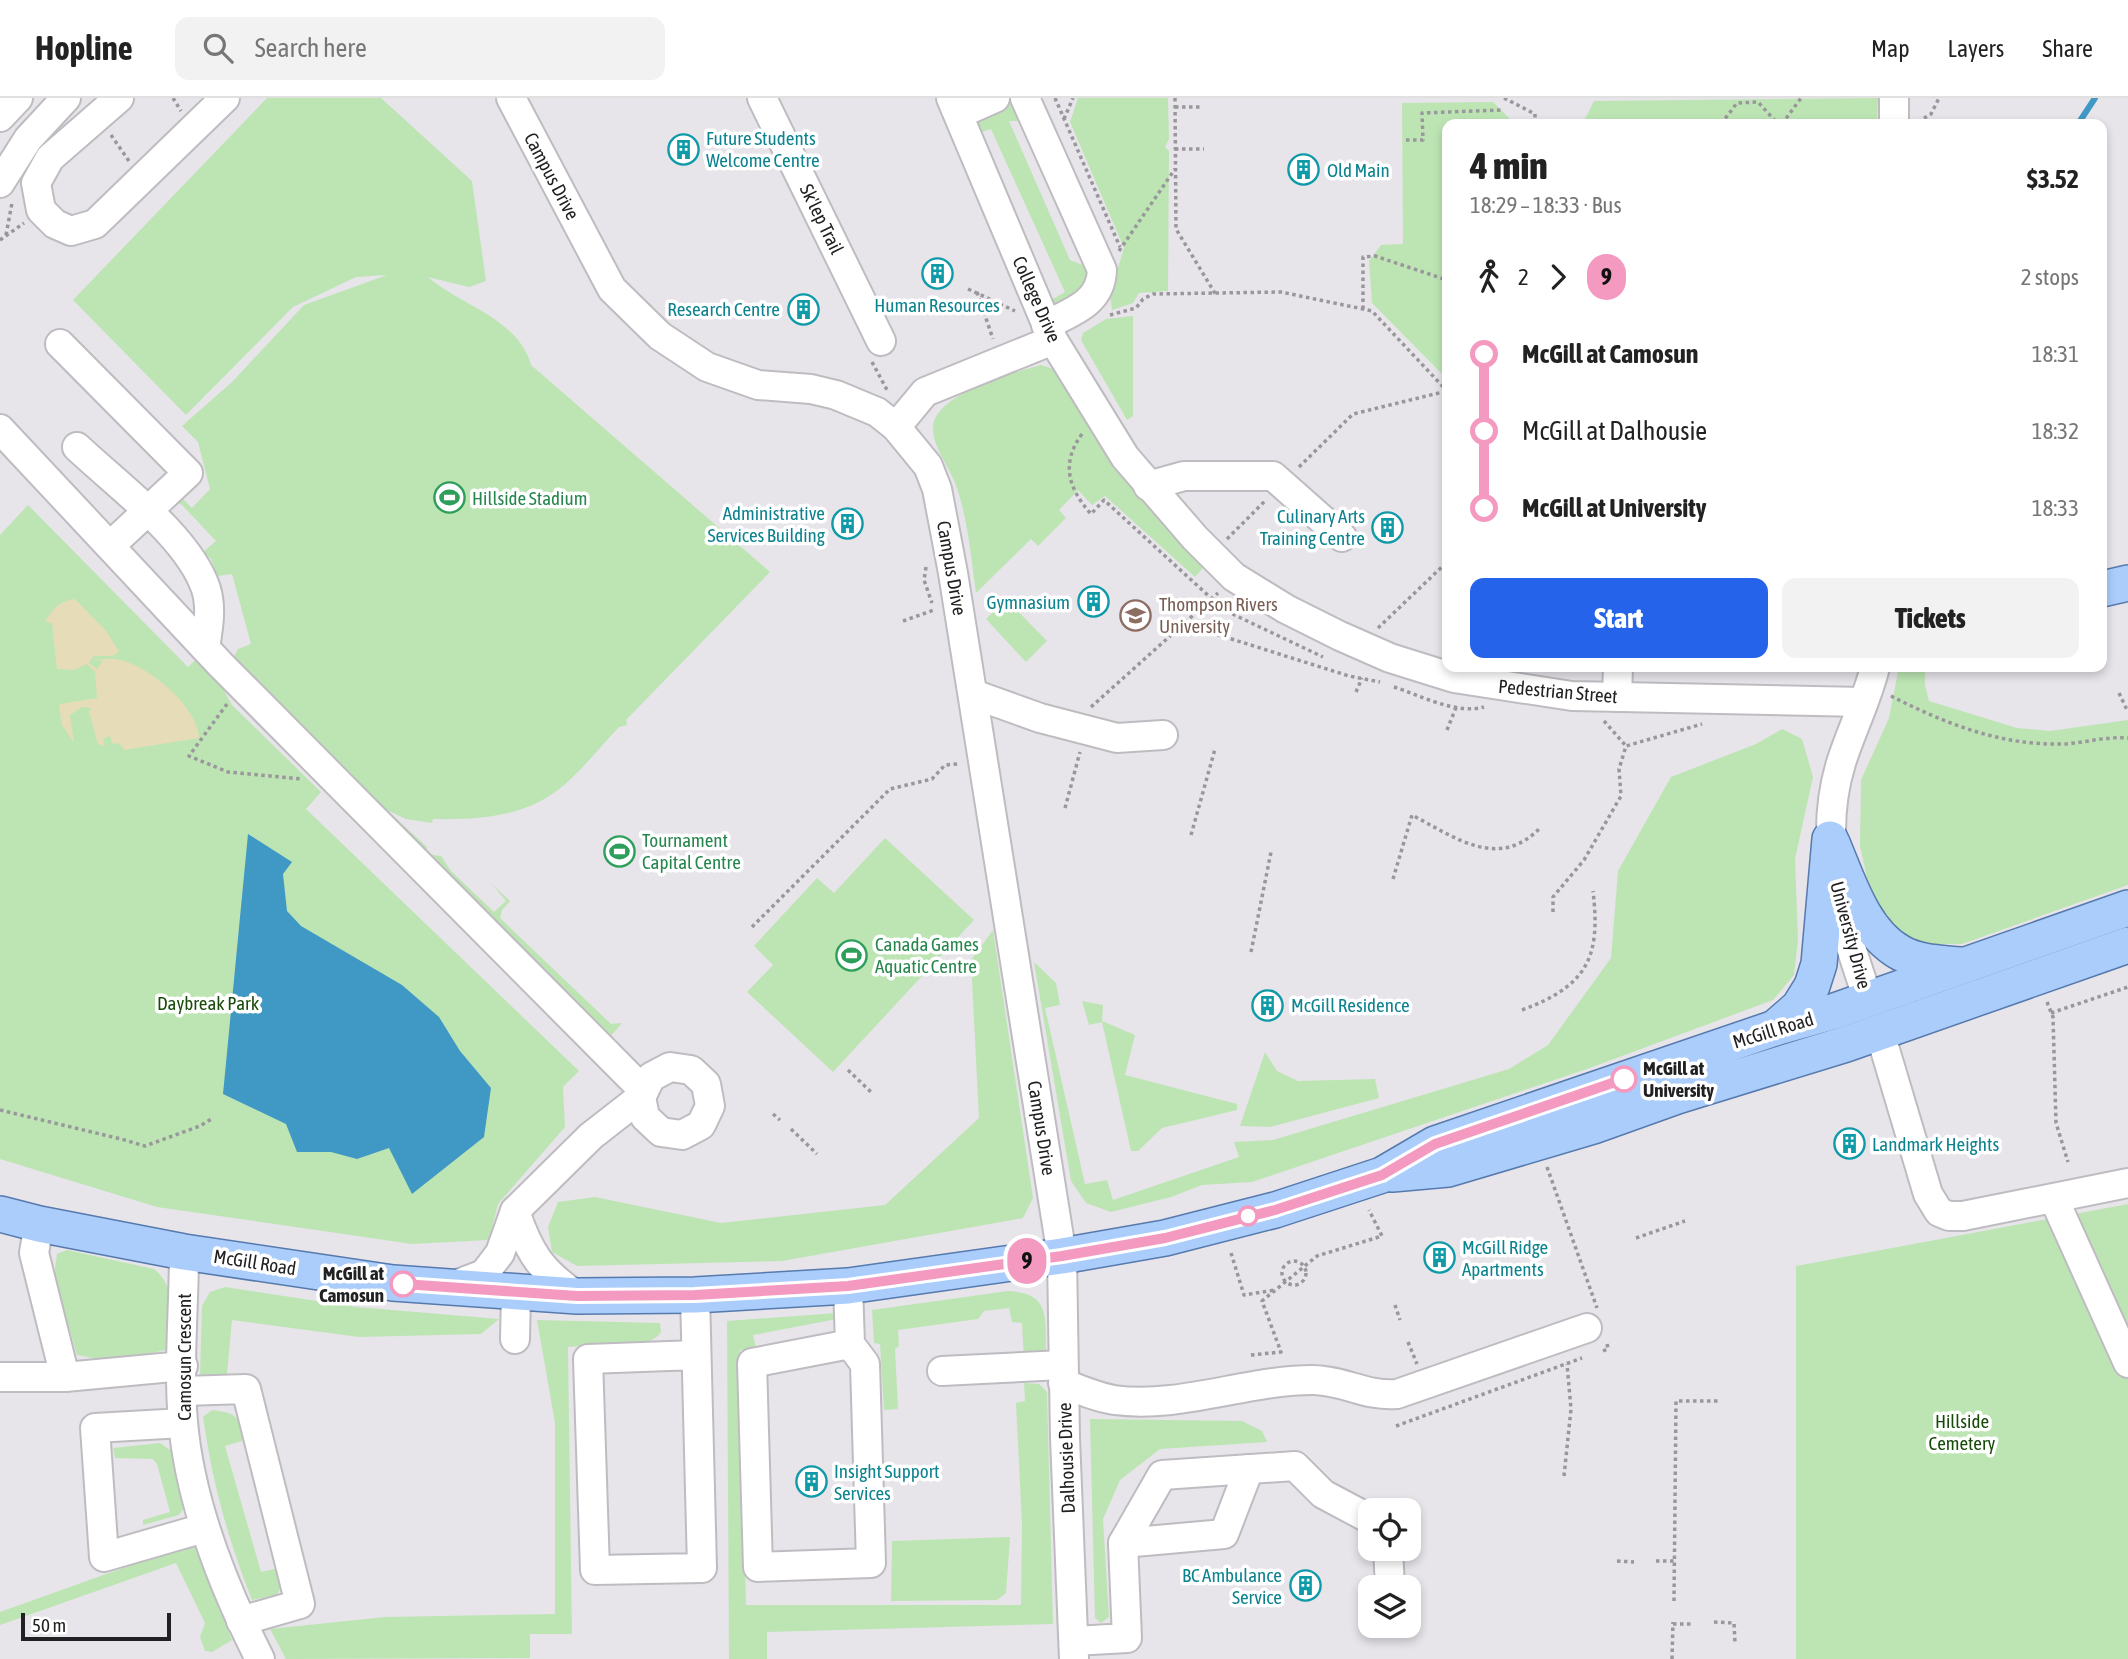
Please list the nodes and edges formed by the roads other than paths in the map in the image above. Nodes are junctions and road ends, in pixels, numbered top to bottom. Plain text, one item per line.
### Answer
1 (18, 98) edge
2 (66, 98) edge
3 (119, 98) edge
4 (225, 98) edge
5 (511, 98) edge
6 (762, 98) edge
7 (995, 98) edge
8 (1025, 98) edge
9 (1895, 98) edge
10 (955, 106) edge
11 (0, 117) edge
12 (1894, 119) edge
13 (12, 177) edge
14 (1050, 333) junction
15 (60, 344) dead end
16 (875, 348) road end
17 (896, 427) junction
18 (0, 429) edge
19 (78, 447) dead end
20 (1148, 485) junction
21 (147, 513) junction
22 (1342, 537) dead end
23 (110, 547) junction
24 (2128, 583) edge
25 (2107, 588) edge
26 (205, 648) junction
27 (1618, 672) edge
28 (1875, 672) edge
29 (973, 694) junction
30 (1616, 697) junction
31 (1875, 698) junction
32 (1163, 735) dead end
33 (1830, 839) junction
34 (2128, 908) edge
35 (2128, 945) edge
36 (1964, 965) junction
37 (1868, 999) junction
38 (1775, 1028) junction
39 (1880, 1032) junction
40 (1382, 1175) junction
41 (2128, 1183) edge
42 (2054, 1199) junction
43 (515, 1211) junction
44 (0, 1214) edge
45 (39, 1224) junction
46 (184, 1252) junction
47 (1062, 1256) junction
48 (848, 1286) junction
49 (448, 1288) junction
50 (516, 1293) junction
51 (695, 1295) junction
52 (577, 1296) junction
53 (1598, 1328) road end
54 (515, 1339) dead end
55 (850, 1344) junction
56 (696, 1355) junction
57 (2128, 1363) edge
58 (942, 1371) dead end
59 (1063, 1374) junction
60 (0, 1377) edge
61 (65, 1377) junction
62 (183, 1379) junction
63 (183, 1423) junction
64 (1249, 1469) junction
65 (1358, 1513) edge
66 (204, 1528) junction
67 (1123, 1543) junction
68 (241, 1621) junction
69 (1074, 1650) edge
70 (258, 1658) edge

1 - 11 street
2 - 13 street
3 - 13 street
4 - 13 street
5 - 17 street, Campus Drive
6 - 16 street, Sk'lep Trail
7 - 10 street
8 - 14 street
9 - 12 street
10 - 14 street, College Drive
14 - 17 street
14 - 20 street, College Drive
15 - 21 street
17 - 29 street, Campus Drive
18 - 23 street
19 - 21 street
20 - 22 street
20 - 30 street, Pedestrian Street
21 - 23 street
21 - 26 street
23 - 26 street
24 - 25 main road
26 - 43 street
27 - 30 street
28 - 31 street, University Drive
29 - 32 street
29 - 47 street, Campus Drive
30 - 31 street, Pedestrian Street
31 - 33 street, University Drive
33 - 36 main road
33 - 37 street, University Drive
33 - 38 main road
34 - 36 main road, McGill Road
35 - 39 main road, McGill Road
36 - 37 main road, McGill Road
37 - 38 main road, McGill Road
37 - 39 main road
38 - 40 main road, McGill Road
39 - 40 main road, McGill Road
39 - 42 street
40 - 47 main road, McGill Road
41 - 42 street
42 - 57 street
43 - 49 street
43 - 52 street
44 - 45 main road, McGill Road
45 - 46 main road, McGill Road
45 - 61 street
46 - 49 main road, McGill Road
46 - 62 street, Camosun Crescent
47 - 48 main road, McGill Road
47 - 59 street, Dalhousie Drive
48 - 51 main road, McGill Road
48 - 55 street
49 - 50 main road, McGill Road
50 - 52 main road, McGill Road
50 - 54 street
51 - 52 main road, McGill Road
51 - 56 street
53 - 59 street
55 - 55 street
56 - 56 street
58 - 59 street
59 - 69 street, Dalhousie Drive
60 - 61 street
61 - 62 street
62 - 63 street, Camosun Crescent
62 - 68 street
63 - 66 street, Camosun Crescent
63 - 66 street
64 - 65 street
64 - 67 street
64 - 67 street
66 - 68 street, Camosun Crescent
67 - 69 street
68 - 70 street, Camosun Crescent

